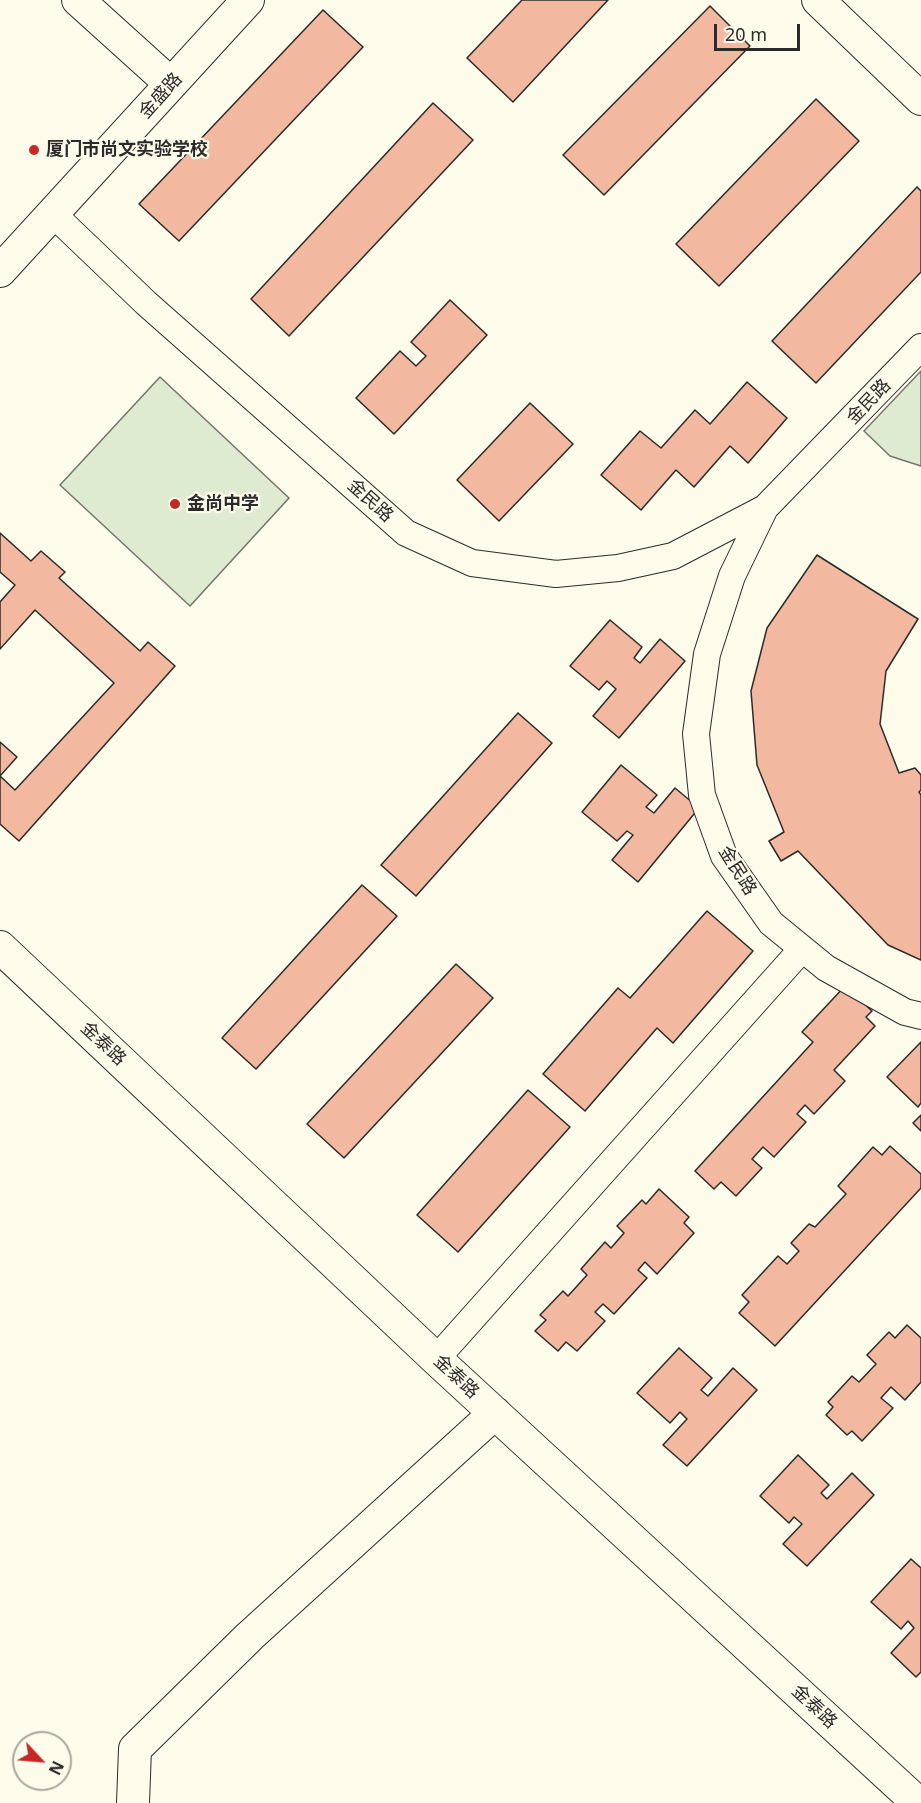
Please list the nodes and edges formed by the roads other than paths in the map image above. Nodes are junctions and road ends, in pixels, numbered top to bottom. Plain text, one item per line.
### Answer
1 (78, 0) edge
2 (248, 0) edge
3 (818, 0) edge
4 (171, 84) junction
5 (921, 99) edge
6 (53, 214) junction
7 (0, 271) edge
8 (921, 346) edge
9 (765, 508) junction
10 (0, 947) edge
11 (802, 949) junction
12 (921, 1016) edge
13 (436, 1359) junction
14 (495, 1413) junction
15 (133, 1803) edge
16 (918, 1803) edge

1 - 4 street
2 - 4 street, 金盛路
3 - 5 street
4 - 6 street, 金盛路
6 - 7 street, 金盛路
6 - 9 street, 金民路
8 - 9 street, 金民路
9 - 11 street, 金民路
10 - 13 street, 金泰路
11 - 12 street, 金民路
11 - 13 street
13 - 14 street, 金泰路
14 - 15 street
14 - 16 street, 金泰路

